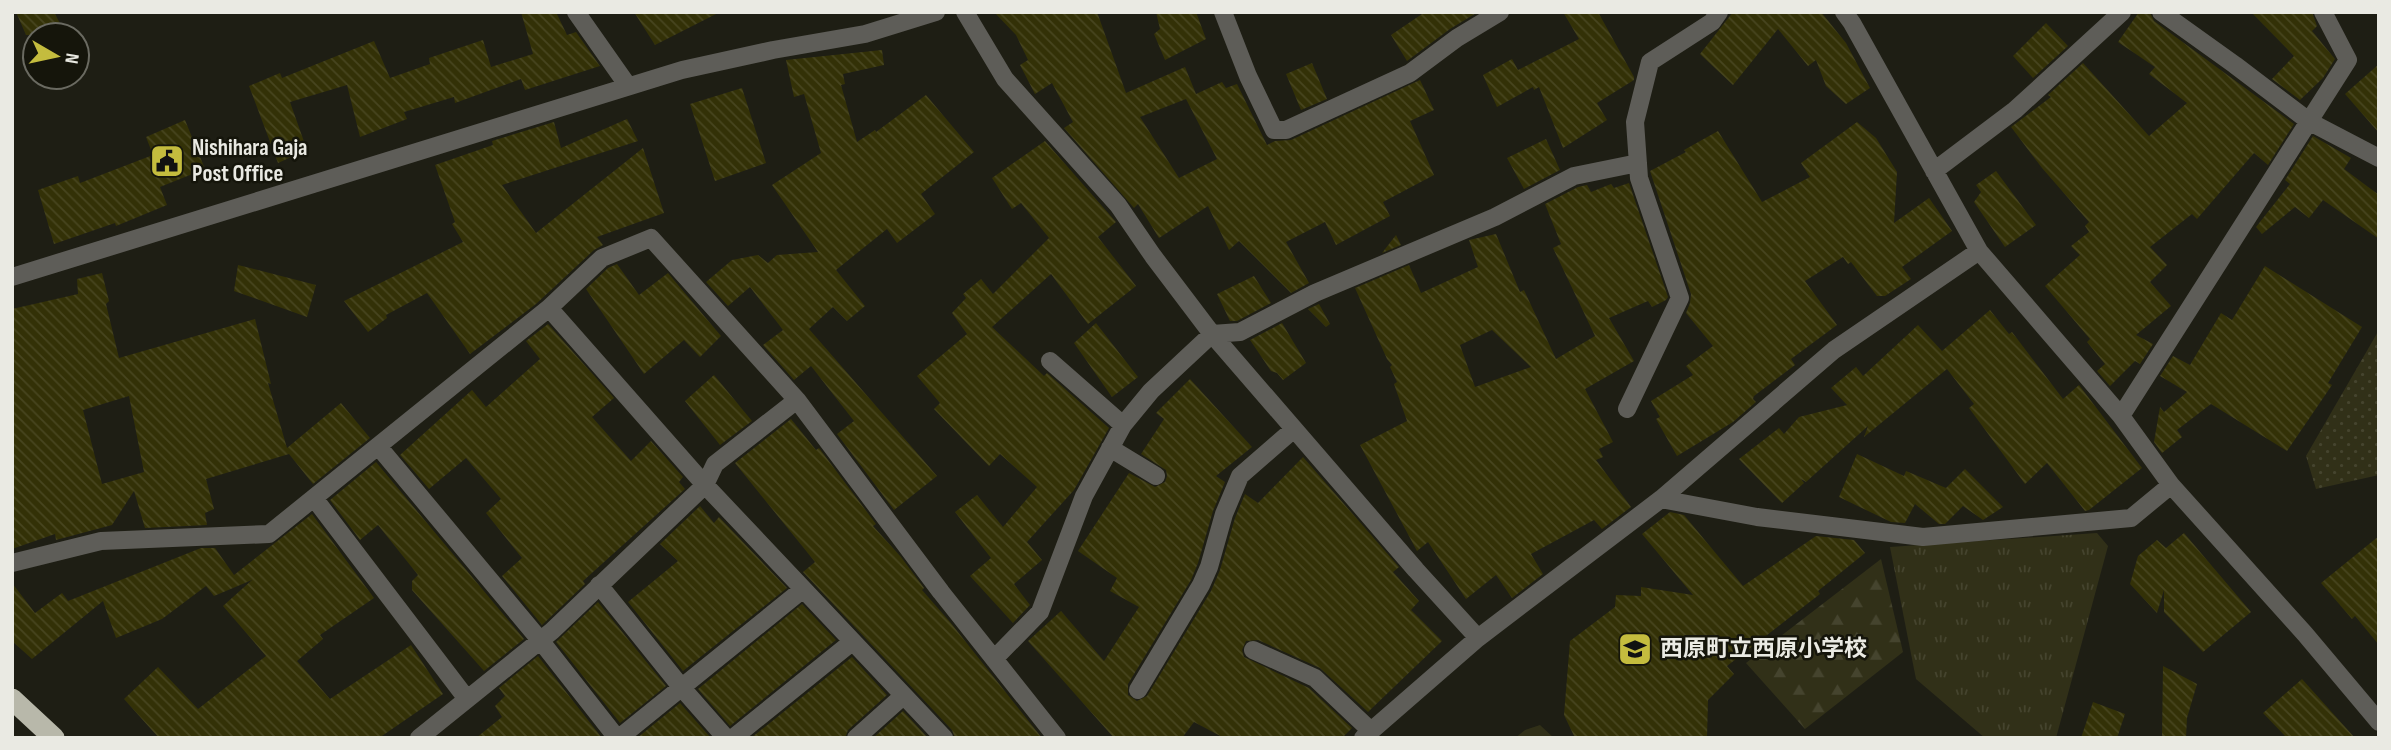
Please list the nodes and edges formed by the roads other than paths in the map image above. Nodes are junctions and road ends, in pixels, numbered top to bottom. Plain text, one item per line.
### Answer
1 (576, 12) edge
2 (936, 12) edge
3 (965, 12) edge
4 (1223, 12) edge
5 (1500, 12) edge
6 (1720, 12) edge
7 (1844, 12) edge
8 (2122, 12) edge
9 (2161, 12) edge
10 (2323, 12) edge
11 (628, 86) junction
12 (2309, 122) junction
13 (2379, 158) edge
14 (1638, 163) junction
15 (1934, 171) junction
16 (1979, 251) junction
17 (12, 277) edge
18 (549, 308) junction
19 (1212, 334) junction
20 (1050, 361) dead end
21 (797, 400) junction
22 (1628, 409) dead end
23 (2121, 416) junction
24 (1123, 425) junction
25 (1294, 429) junction
26 (378, 446) junction
27 (1110, 448) junction
28 (1156, 477) dead end
29 (705, 485) junction
30 (2171, 485) junction
31 (314, 498) junction
32 (1661, 499) junction
33 (12, 563) edge
34 (599, 585) junction
35 (803, 590) junction
36 (1478, 638) junction
37 (540, 640) junction
38 (852, 642) junction
39 (1253, 650) dead end
40 (994, 659) junction
41 (682, 688) junction
42 (1138, 690) dead end
43 (903, 696) junction
44 (12, 699) edge
45 (467, 699) junction
46 (2379, 722) edge
47 (1366, 734) edge
48 (54, 738) edge
49 (419, 738) edge
50 (618, 738) edge
51 (726, 738) edge
52 (733, 738) edge
53 (856, 738) edge
54 (944, 738) edge
55 (1058, 738) edge

1 - 11 street
2 - 11 street
3 - 19 street
4 - 5 street
6 - 14 street
7 - 15 street
8 - 15 street
9 - 12 street
10 - 12 street
11 - 17 street
12 - 13 street
12 - 23 street
14 - 19 street
14 - 22 street
15 - 16 street
16 - 23 street
16 - 32 street
18 - 21 street
18 - 26 street
18 - 29 street
19 - 24 street
19 - 25 street
20 - 24 street
21 - 29 street
21 - 40 street
23 - 30 street
24 - 27 street
25 - 36 street
25 - 42 street
26 - 31 street
26 - 37 street
27 - 28 street
27 - 40 street
29 - 34 street
29 - 35 street
30 - 32 street
30 - 46 street
31 - 33 street
31 - 45 street
32 - 36 street
34 - 37 street
34 - 41 street
35 - 38 street
35 - 41 street
36 - 47 street
37 - 45 street
37 - 50 street
38 - 43 street
38 - 52 street
39 - 47 street
40 - 55 street
41 - 50 street
41 - 51 street
43 - 53 street
43 - 54 street
44 - 48 highway
45 - 49 street

